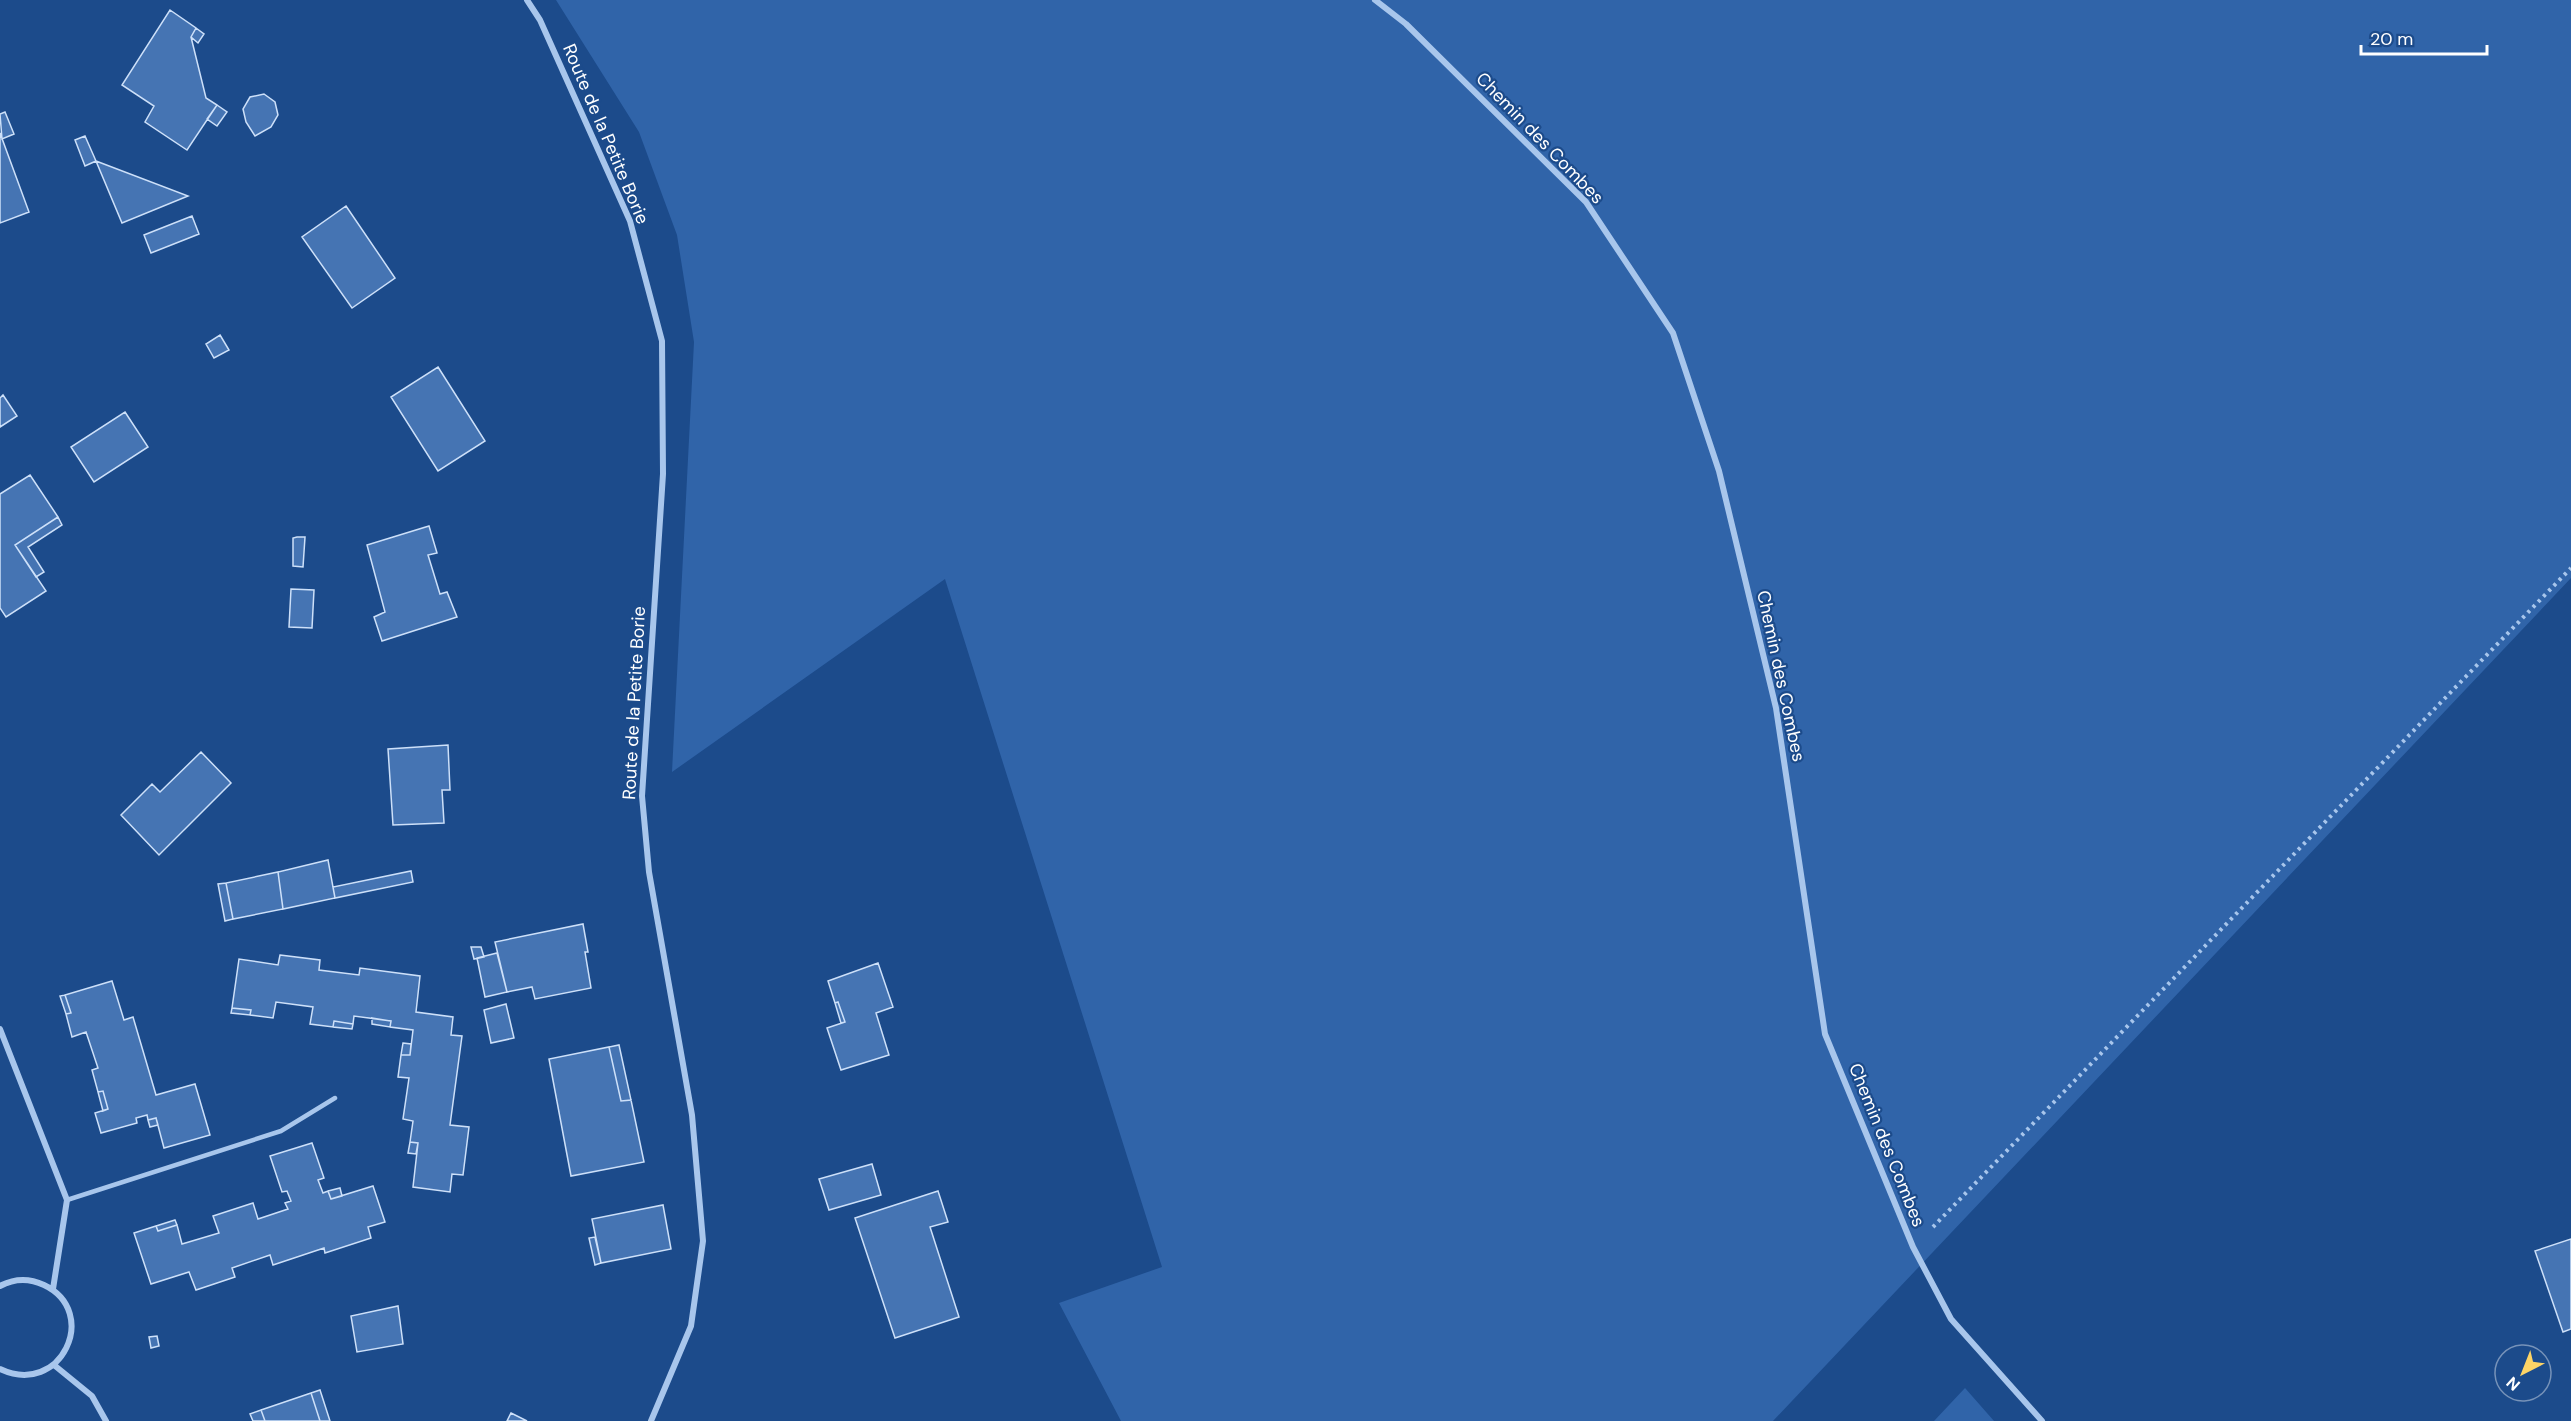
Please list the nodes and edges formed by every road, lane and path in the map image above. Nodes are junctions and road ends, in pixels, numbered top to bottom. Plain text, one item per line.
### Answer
1 (527, 0) edge
2 (1375, 0) edge
3 (2571, 568) edge
4 (0, 1029) edge
5 (335, 1098) dead end
6 (67, 1200) junction
7 (1913, 1247) junction
8 (0, 1286) edge
9 (53, 1289) junction
10 (54, 1365) junction
11 (0, 1369) edge
12 (106, 1421) edge
13 (651, 1421) edge
14 (2042, 1421) edge

1 - 13 street, Route de la Petite Borie
2 - 7 street, Chemin des Combes
3 - 7 path
4 - 6 street
5 - 6 lane
6 - 9 street
7 - 14 street, Chemin des Combes
8 - 9 street
9 - 10 street
10 - 11 street
10 - 12 street

